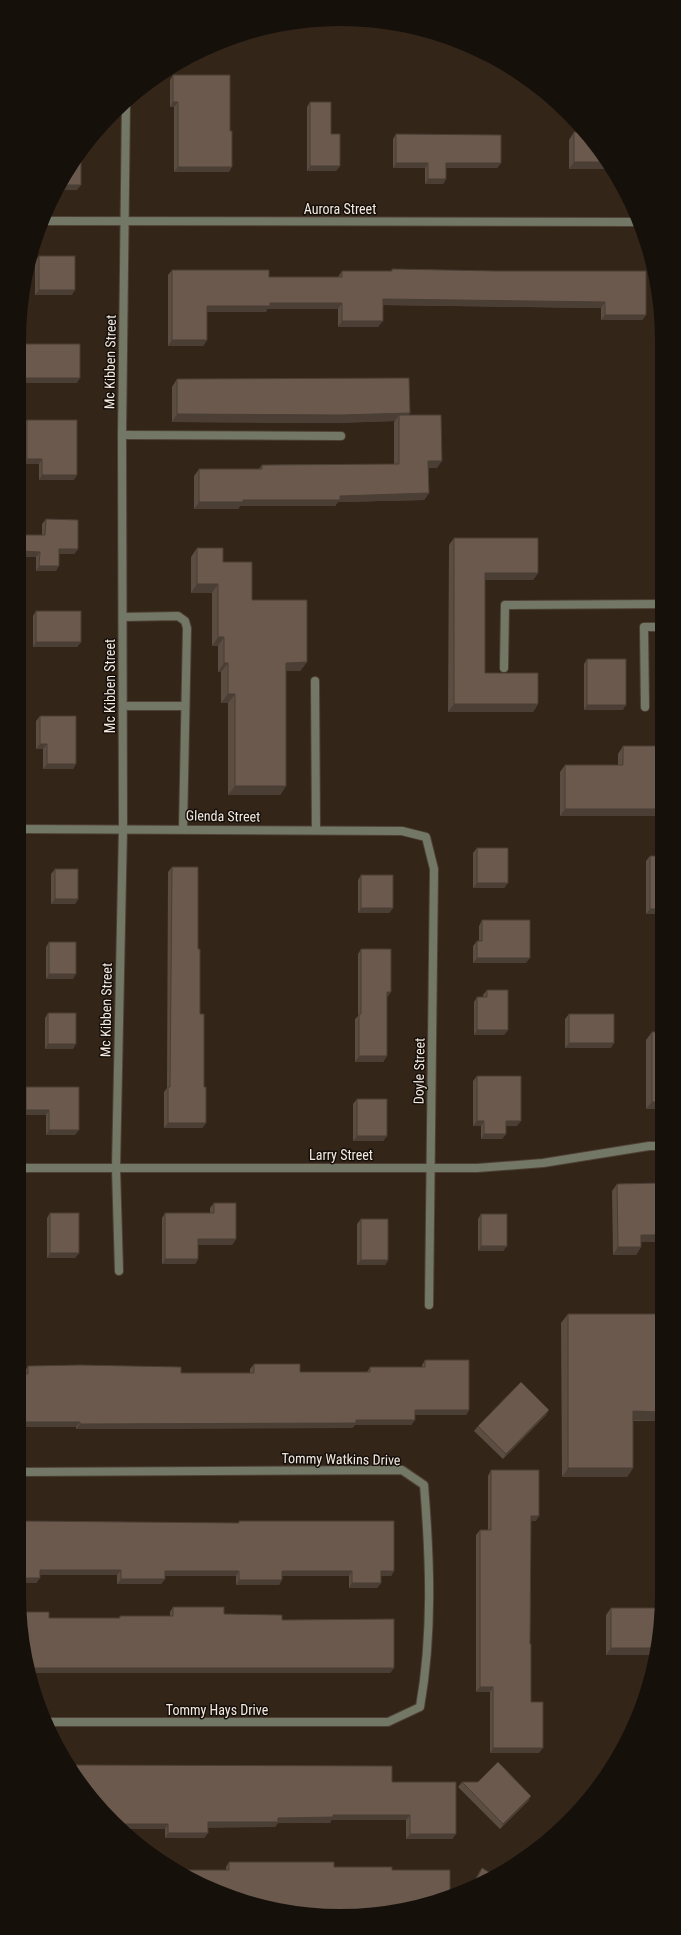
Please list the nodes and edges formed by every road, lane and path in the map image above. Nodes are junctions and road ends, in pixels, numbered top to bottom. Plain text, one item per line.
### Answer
1 (126, 111) edge
2 (50, 221) edge
3 (125, 222) junction
4 (632, 222) edge
5 (122, 435) junction
6 (341, 436) dead end
7 (655, 604) edge
8 (123, 617) junction
9 (655, 626) edge
10 (504, 668) dead end
11 (315, 680) dead end
12 (124, 706) junction
13 (185, 706) junction
14 (645, 707) dead end
15 (123, 828) junction
16 (26, 829) edge
17 (183, 829) junction
18 (316, 830) junction
19 (426, 837) joint
20 (655, 1146) edge
21 (26, 1168) edge
22 (116, 1168) junction
23 (431, 1168) junction
24 (119, 1271) dead end
25 (429, 1305) dead end
26 (26, 1472) edge
27 (53, 1722) edge
28 (388, 1722) joint

1 - 3 street, Mc Kibben Street
2 - 3 street, Aurora Street
3 - 4 street, Aurora Street
3 - 5 street, Mc Kibben Street
5 - 6 street
5 - 8 street, Mc Kibben Street
7 - 10 street
8 - 12 street, Mc Kibben Street
8 - 13 street
9 - 14 street
11 - 18 street
12 - 13 street
12 - 15 street, Mc Kibben Street
13 - 17 street
15 - 16 street, Glenda Street
15 - 17 street, Glenda Street
15 - 22 street, Mc Kibben Street
17 - 18 street, Glenda Street
18 - 19 street, Glenda Street
19 - 23 street, Doyle Street
20 - 23 street, Larry Street
21 - 22 street, Larry Street
22 - 23 street, Larry Street
22 - 24 street, Mc Kibben Street
23 - 25 street, Doyle Street
26 - 28 street, Tommy Watkins Drive
27 - 28 street, Tommy Hays Drive

